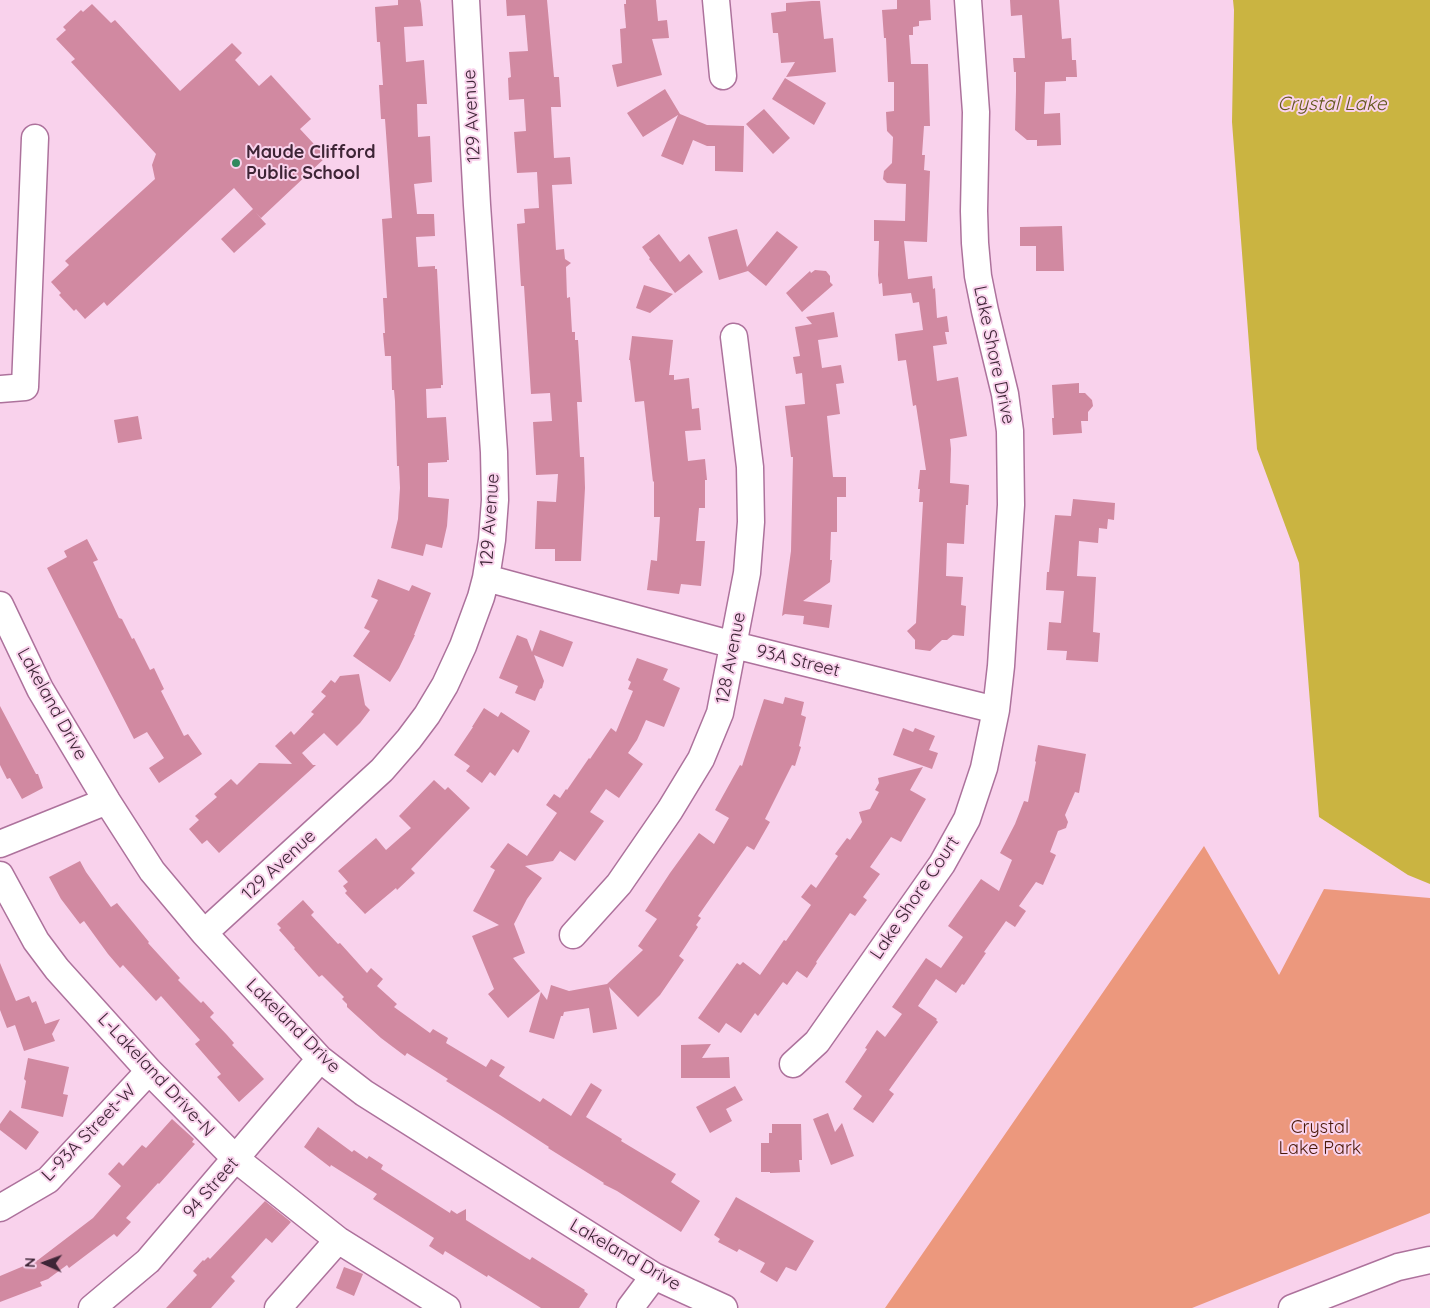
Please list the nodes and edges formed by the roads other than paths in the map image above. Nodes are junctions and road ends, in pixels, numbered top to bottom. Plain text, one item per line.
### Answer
1 (466, 0) edge
2 (716, 0) edge
3 (968, 0) edge
4 (723, 76) dead end
5 (35, 138) dead end
6 (734, 337) dead end
7 (0, 389) edge
8 (486, 578) junction
9 (0, 605) edge
10 (734, 645) junction
11 (996, 710) junction
12 (107, 801) junction
13 (0, 844) edge
14 (0, 875) edge
15 (204, 933) junction
16 (573, 935) dead end
17 (320, 1059) junction
18 (792, 1064) dead end
19 (150, 1071) junction
20 (236, 1159) junction
21 (0, 1208) edge
22 (338, 1240) junction
23 (1430, 1260) edge
24 (654, 1276) junction
25 (92, 1308) edge
26 (278, 1308) edge
27 (447, 1308) edge
28 (630, 1308) edge
29 (724, 1308) edge
30 (1292, 1308) edge

1 - 8 street, 129 Avenue
2 - 4 street
3 - 11 street, Lake Shore Drive
5 - 7 street
6 - 10 street, 128 Avenue
8 - 10 street, 93A Street
8 - 15 street, 129 Avenue
9 - 12 street, Lakeland Drive
10 - 11 street, 93A Street
10 - 16 street, 128 Avenue
11 - 18 street, Lake Shore Court
12 - 13 street
12 - 15 street, Lakeland Drive
14 - 19 street, L-Lakeland Drive-N
15 - 17 street, Lakeland Drive
17 - 20 street, 94 Street
17 - 24 street, Lakeland Drive
19 - 20 street, L-Lakeland Drive-N
19 - 21 street, L-93A Street-W
20 - 22 street, L-Lakeland Drive-N
20 - 25 street, 94 Street
22 - 26 street
22 - 27 street, L-Lakeland Drive-N
23 - 30 street
24 - 28 street
24 - 29 street, Lakeland Drive

